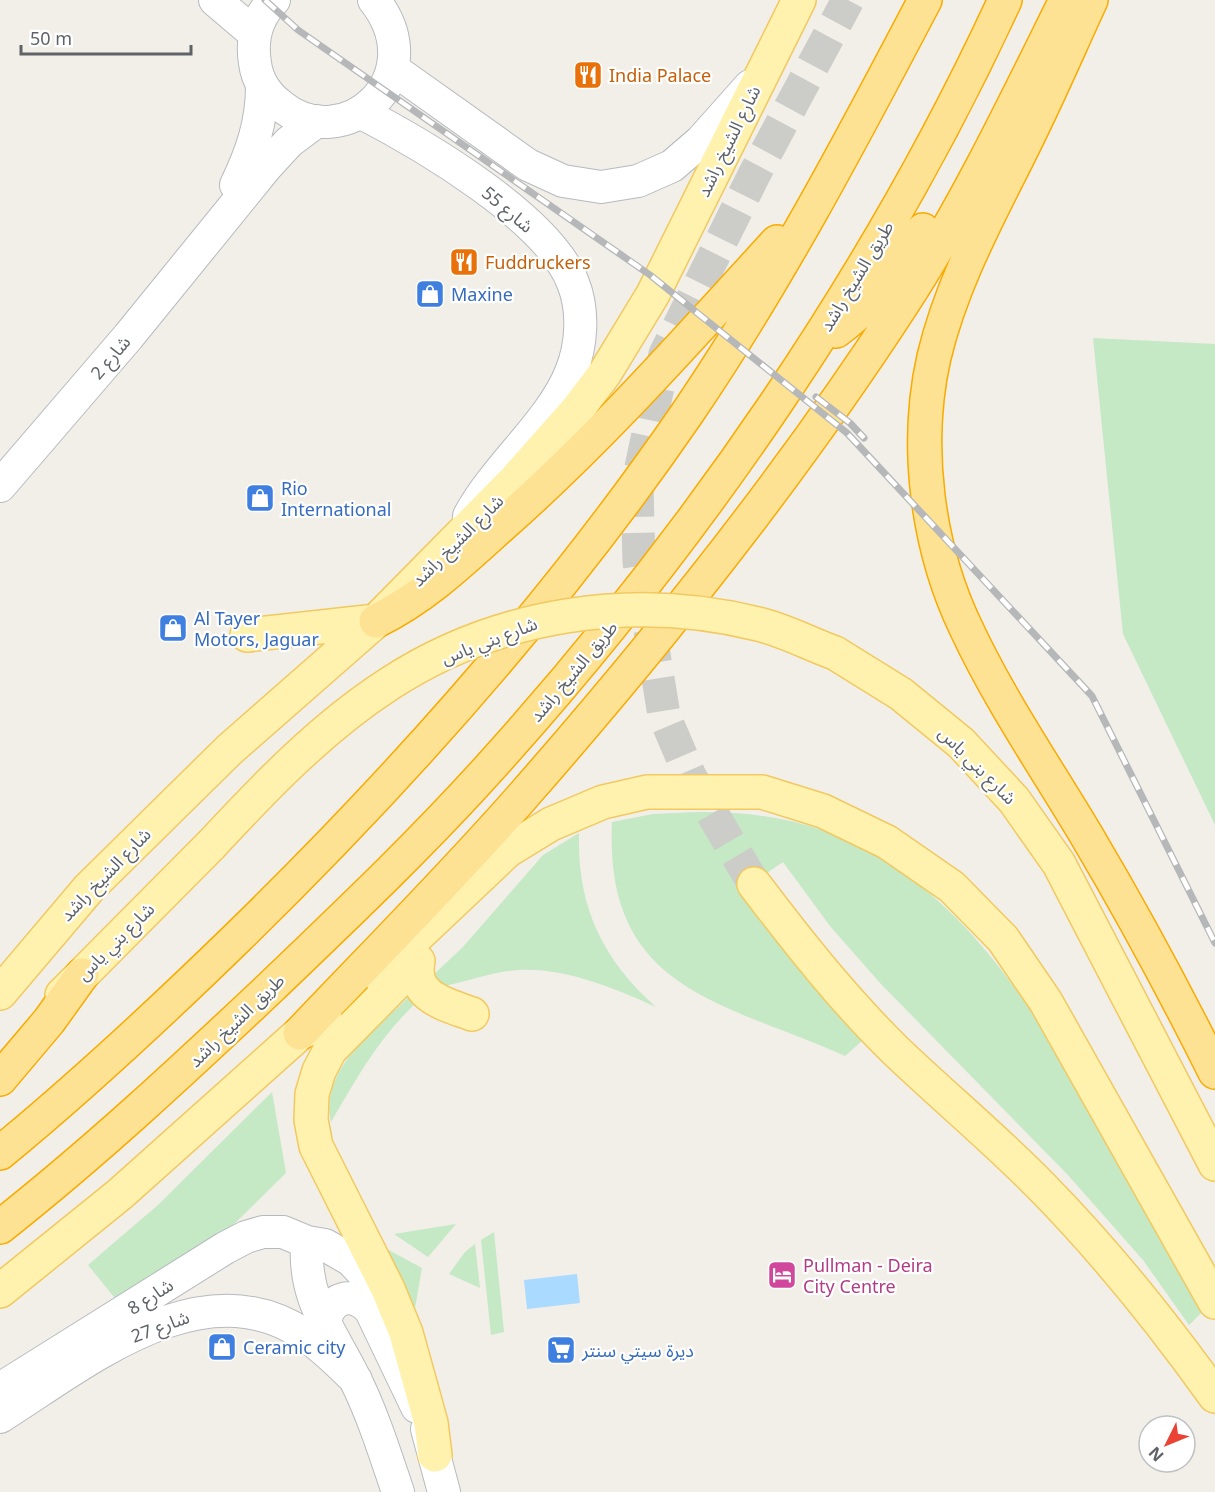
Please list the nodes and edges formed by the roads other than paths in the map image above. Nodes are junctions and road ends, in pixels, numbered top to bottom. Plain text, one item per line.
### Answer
1 (215, 0) edge
2 (274, 0) edge
3 (799, 0) edge
4 (926, 0) edge
5 (1005, 0) edge
6 (1090, 0) edge
7 (383, 5) edge
8 (1062, 8) edge
9 (255, 34) junction
10 (393, 69) junction
11 (760, 74) junction
12 (262, 86) junction
13 (360, 112) junction
14 (317, 121) junction
15 (817, 199) junction
16 (216, 225) junction
17 (813, 349) junction
18 (0, 486) edge
19 (457, 539) junction
20 (376, 621) junction
21 (247, 635) dead end
22 (575, 814) junction
23 (754, 884) tunnel mouth
24 (418, 961) junction
25 (12, 971) edge
26 (82, 975) junction
27 (0, 993) edge
28 (472, 1014) dead end
29 (300, 1033) junction
30 (0, 1054) edge
31 (1215, 1072) edge
32 (0, 1078) edge
33 (0, 1153) edge
34 (1215, 1164) edge
35 (0, 1227) edge
36 (307, 1242) junction
37 (0, 1291) edge
38 (1215, 1302) edge
39 (325, 1323) junction
40 (356, 1380) junction
41 (0, 1389) edge
42 (1215, 1396) edge
43 (0, 1416) edge
44 (431, 1441) junction
45 (398, 1492) edge
46 (444, 1492) edge

1 - 9 street
2 - 9 street
3 - 11 main road, شارع الشيخ راشد
4 - 15 highway
5 - 17 highway, طريق الشيخ راشد
6 - 31 highway
7 - 10 street
8 - 17 highway
8 - 29 highway
9 - 12 street
10 - 11 street
10 - 13 street
11 - 19 main road, شارع الشيخ راشد
12 - 14 street
12 - 16 street, شارع 2
13 - 14 street
13 - 19 street, شارع 55
14 - 16 street, شارع 2
15 - 20 highway
15 - 33 highway
16 - 18 street, شارع 2
17 - 35 highway, طريق الشيخ راشد
19 - 20 main road, شارع الشيخ راشد
20 - 21 main road
20 - 25 main road, شارع الشيخ راشد
22 - 24 main road
22 - 29 main road
22 - 38 main road
23 - 42 main road
24 - 28 main road
24 - 44 main road
25 - 27 main road, شارع الشيخ راشد
26 - 30 main road, شارع بني ياس
26 - 32 highway
26 - 34 main road, شارع بني ياس, bridge
29 - 37 main road
36 - 39 street
36 - 41 street, شارع 8
36 - 44 street, شارع 8
39 - 40 street
39 - 44 street
40 - 43 street, شارع 27
40 - 45 street
44 - 46 street, شارع 8

